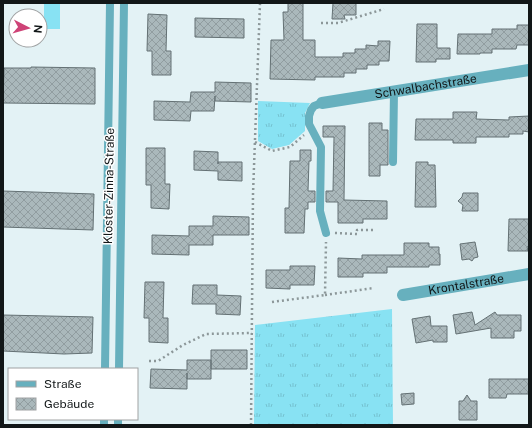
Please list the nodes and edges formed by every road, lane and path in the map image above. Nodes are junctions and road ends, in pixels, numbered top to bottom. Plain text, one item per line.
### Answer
1 (110, 3) edge
2 (124, 3) edge
3 (260, 3) edge
4 (384, 9) dead end
5 (321, 23) dead end
6 (529, 70) edge
7 (394, 91) junction
8 (322, 103) joint
9 (312, 129) junction
10 (255, 142) junction
11 (393, 162) dead end
12 (374, 230) dead end
13 (326, 233) junction
14 (529, 274) edge
15 (374, 288) dead end
16 (325, 295) junction
17 (403, 295) dead end
18 (272, 302) dead end
19 (252, 333) junction
20 (149, 361) dead end
21 (105, 368) edge
22 (119, 368) edge
23 (250, 425) edge

1 - 21 lane, Kloster-Zinna-Straße
2 - 22 lane, Kloster-Zinna-Straße
3 - 10 path
4 - 5 path
6 - 7 street, Schwalbachstraße
7 - 8 street, Schwalbachstraße
7 - 11 lane
8 - 9 lane
9 - 10 path
9 - 13 lane
10 - 19 path
12 - 13 path
13 - 16 path
14 - 17 street, Krontalstraße
15 - 16 path
16 - 18 path
19 - 20 path
19 - 23 path

